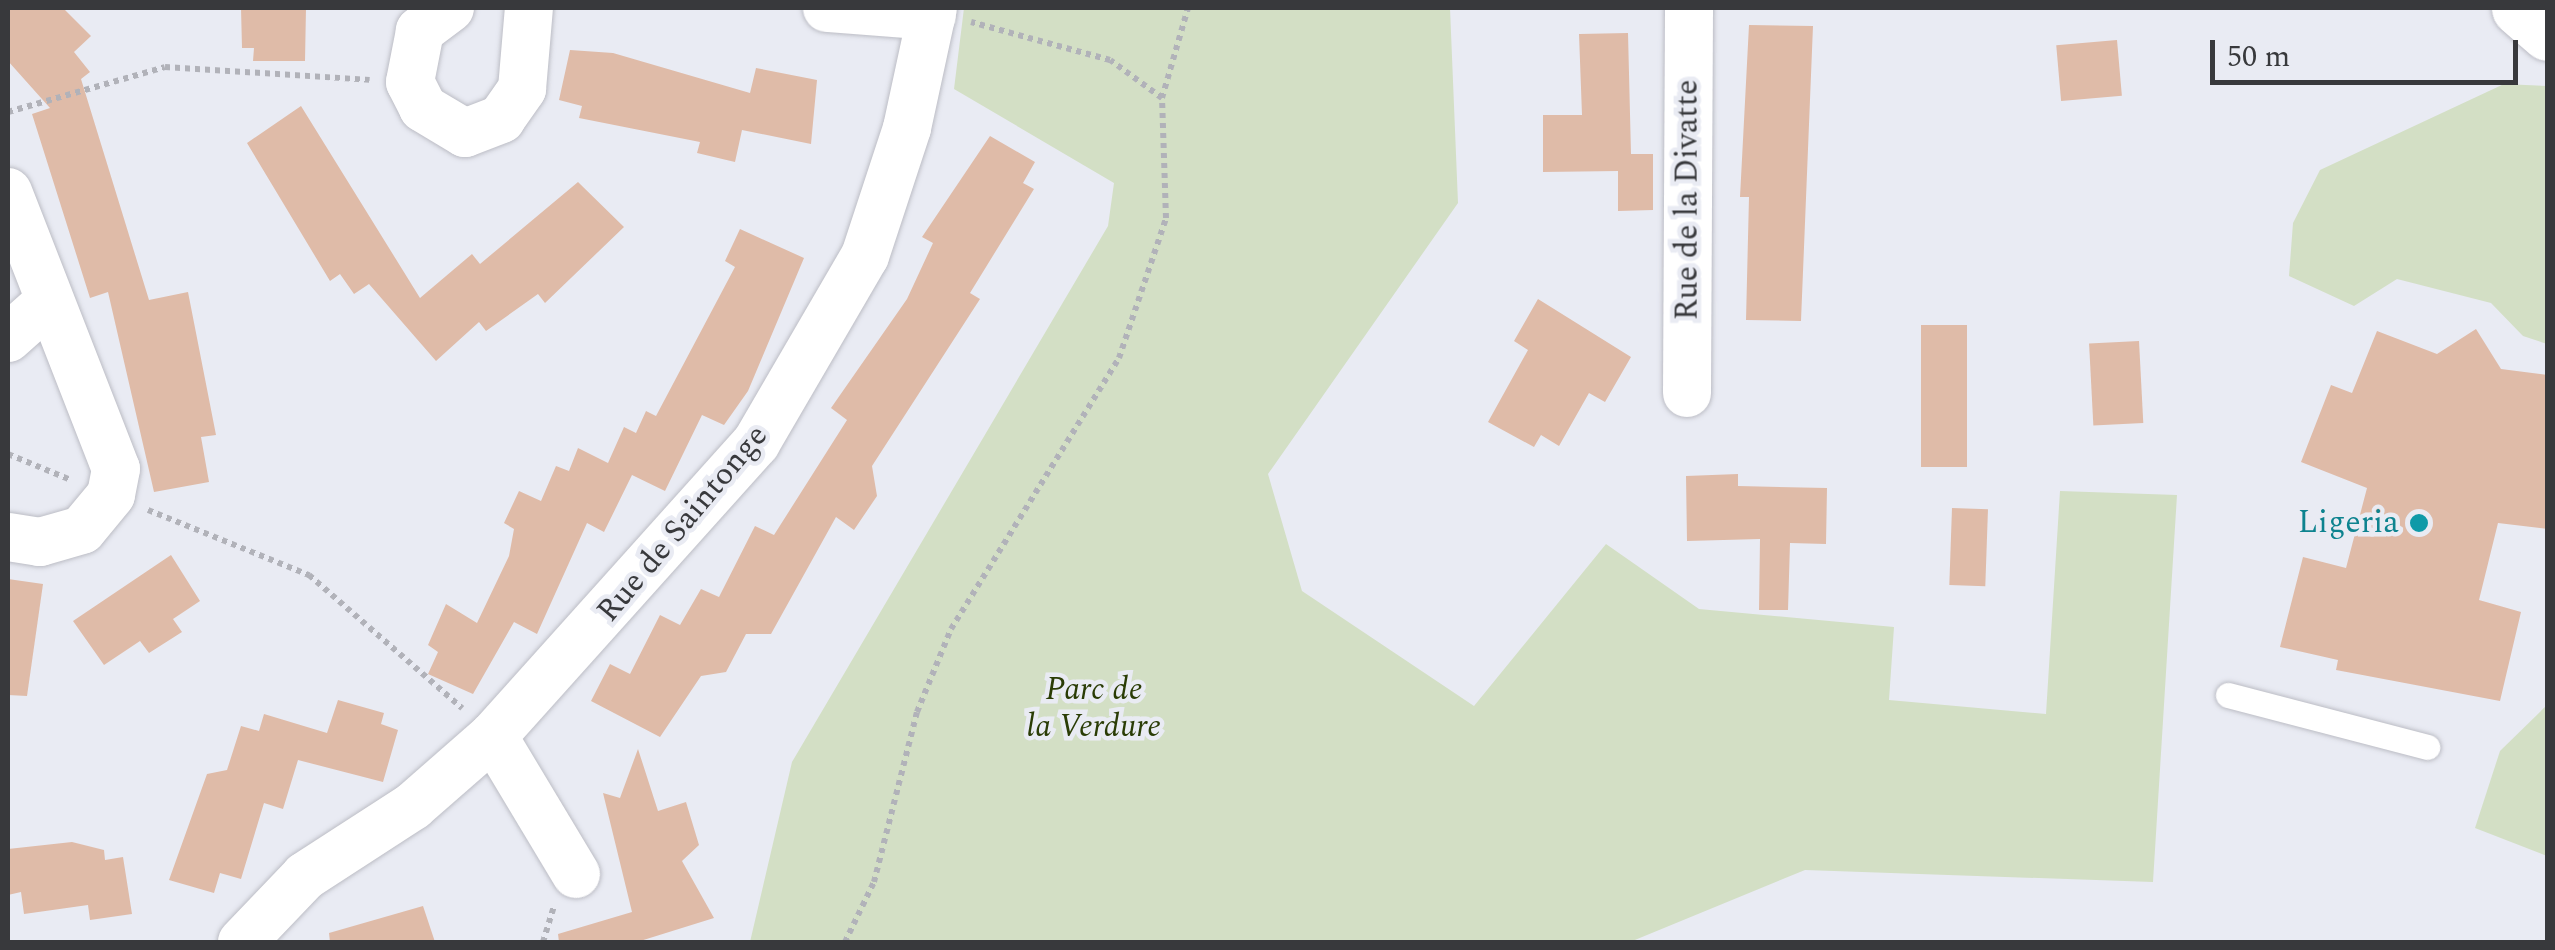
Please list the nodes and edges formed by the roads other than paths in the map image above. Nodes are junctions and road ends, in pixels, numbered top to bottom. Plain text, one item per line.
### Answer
1 (450, 8) edge
2 (528, 8) edge
3 (827, 8) edge
4 (1690, 8) edge
5 (2519, 8) edge
6 (933, 12) edge
7 (2548, 33) edge
8 (8, 192) edge
9 (44, 305) junction
10 (8, 338) edge
11 (1687, 393) dead end
12 (8, 537) edge
13 (2228, 695) dead end
14 (494, 736) junction
15 (2426, 747) dead end
16 (576, 874) dead end
17 (242, 942) edge

1 - 2 street
3 - 6 street
4 - 11 street, Rue de la Divatte
5 - 7 street
6 - 14 street, Rue de Saintonge
8 - 9 street
9 - 10 street
9 - 12 street
13 - 15 lane
14 - 16 street
14 - 17 street, Rue de Saintonge

